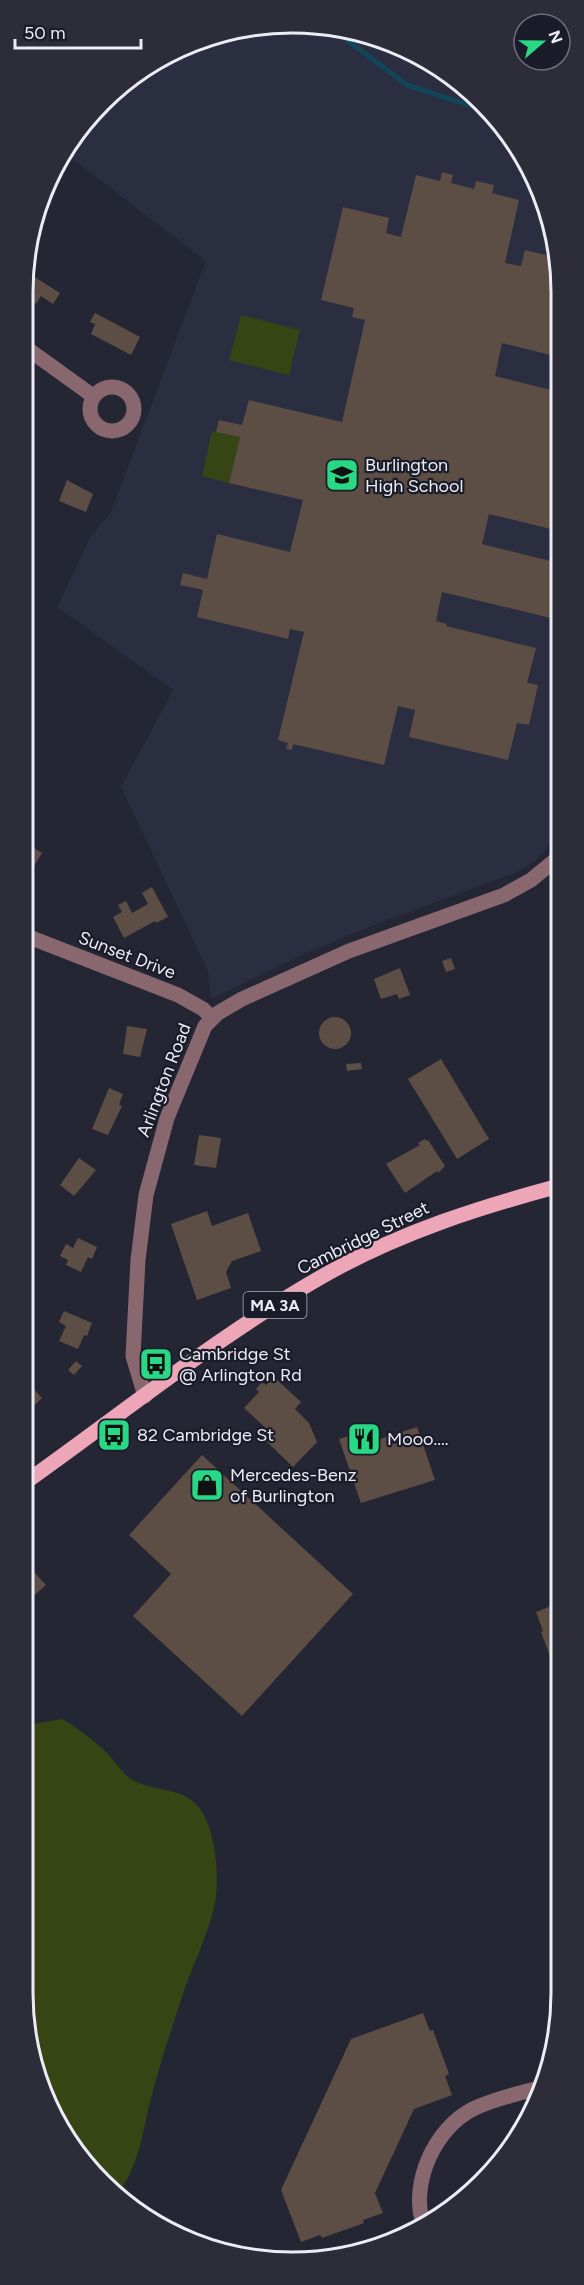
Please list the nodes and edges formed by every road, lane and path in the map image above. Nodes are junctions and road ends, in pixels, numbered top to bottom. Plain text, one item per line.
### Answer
1 (33, 353) edge
2 (93, 396) dead end
3 (551, 864) edge
4 (33, 939) edge
5 (212, 1018) junction
6 (551, 1188) edge
7 (145, 1396) junction
8 (33, 1477) edge
9 (532, 2090) edge
10 (422, 2217) edge

1 - 2 street
3 - 5 street, Arlington Road
4 - 5 street, Sunset Drive
5 - 7 street, Arlington Road
6 - 7 main road, Cambridge Street / MA 3A
7 - 8 main road, Cambridge Street / MA 3A
9 - 10 street

